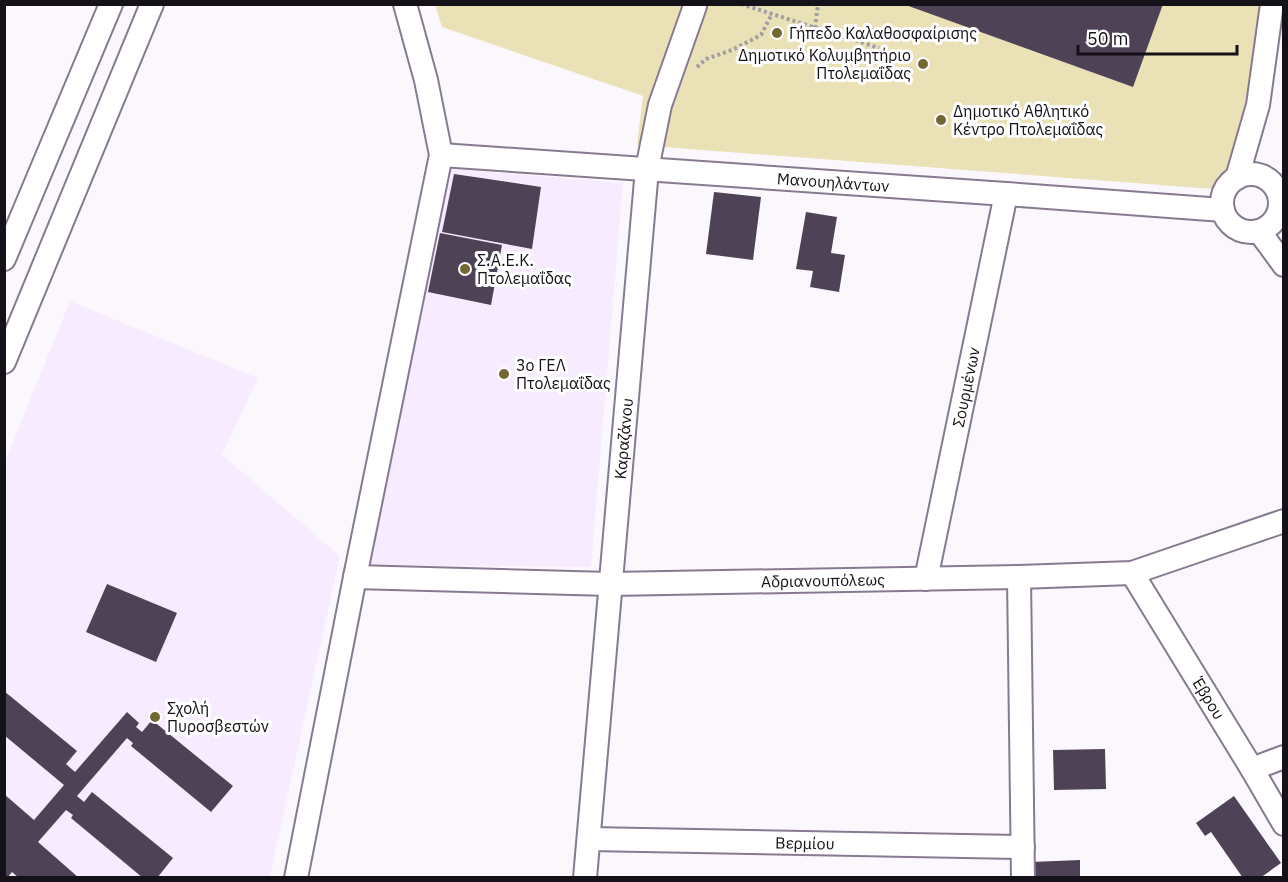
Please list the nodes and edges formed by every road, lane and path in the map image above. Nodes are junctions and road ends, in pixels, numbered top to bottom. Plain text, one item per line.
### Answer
1 (111, 4) edge
2 (152, 4) edge
3 (405, 4) edge
4 (741, 4) edge
5 (818, 4) edge
6 (1272, 4) edge
7 (695, 6) dead end
8 (771, 14) junction
9 (815, 28) junction
10 (879, 48) dead end
11 (692, 71) dead end
12 (441, 155) junction
13 (647, 169) junction
14 (1275, 175) edge
15 (1237, 178) junction
16 (1006, 194) junction
17 (1223, 210) junction
18 (1259, 231) junction
19 (6, 250) edge
20 (46, 262) junction
21 (1284, 265) edge
22 (4, 362) edge
23 (1284, 521) edge
24 (1132, 573) junction
25 (355, 577) junction
26 (1019, 577) junction
27 (926, 579) junction
28 (610, 584) junction
29 (1284, 757) edge
30 (1252, 768) junction
31 (1284, 824) edge
32 (589, 839) junction
33 (1023, 847) junction
34 (296, 878) edge
35 (585, 878) edge
36 (1023, 878) edge

1 - 19 street
2 - 20 street
3 - 12 street
4 - 8 path
5 - 9 path
6 - 15 street
7 - 13 street, Καραζάνου
8 - 9 path
8 - 11 path
9 - 10 path
12 - 13 street, Μανουηλάντων
12 - 25 street
13 - 16 street, Μανουηλάντων
13 - 28 street, Καραζάνου
14 - 15 street
14 - 18 street
15 - 17 street
16 - 17 street, Μανουηλάντων
16 - 27 street, Σουρμένων
17 - 18 street
18 - 21 street
19 - 20 street
20 - 22 street
23 - 24 street, Αδριανουπόλεως
24 - 26 street, Αδριανουπόλεως
24 - 30 street, Έβρου
25 - 28 street, Αδριανουπόλεως
25 - 34 street
26 - 27 street, Αδριανουπόλεως
26 - 33 street
27 - 28 street, Αδριανουπόλεως
28 - 32 street, Καραζάνου
29 - 30 street
30 - 31 street, Έβρου
32 - 33 street, Βερμίου
32 - 35 street, Καραζάνου
33 - 36 street

